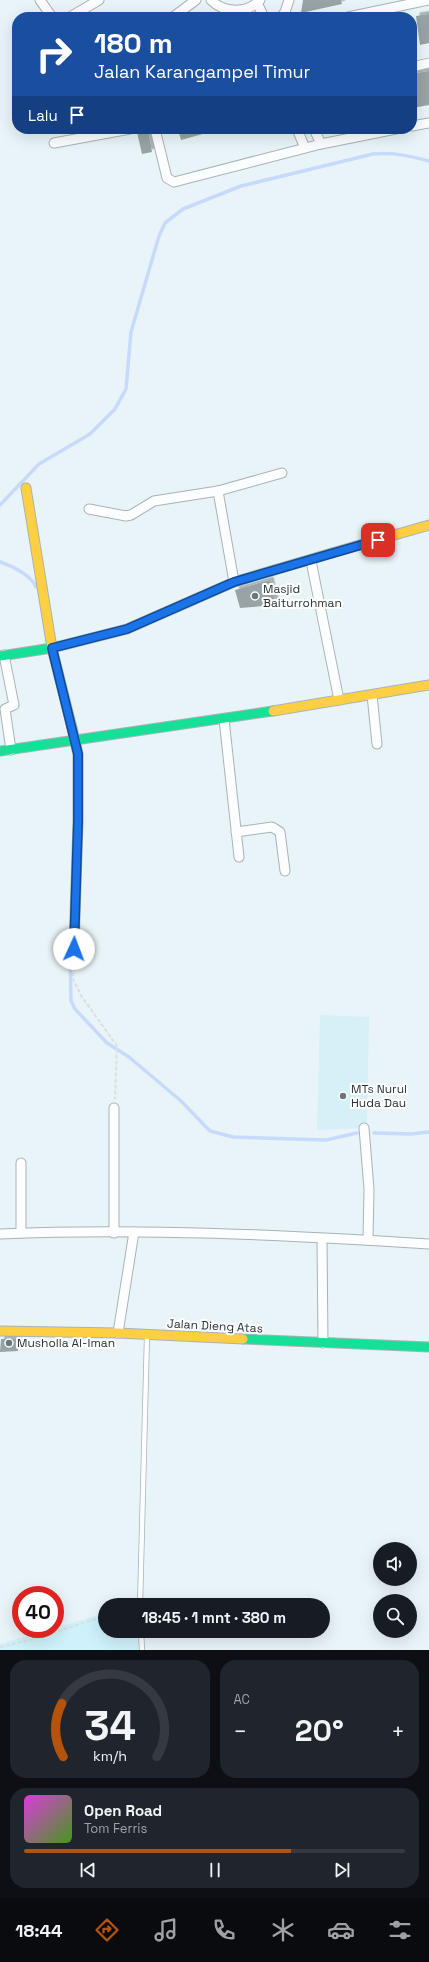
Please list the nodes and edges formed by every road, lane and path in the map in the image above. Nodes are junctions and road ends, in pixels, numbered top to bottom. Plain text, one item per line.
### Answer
1 (40, 0) edge
2 (99, 0) edge
3 (196, 0) edge
4 (211, 0) edge
5 (289, 0) edge
6 (429, 0) edge
7 (259, 2) edge
8 (48, 12) edge
9 (79, 12) edge
10 (180, 12) edge
11 (242, 12) edge
12 (247, 12) edge
13 (262, 12) edge
14 (285, 12) edge
15 (372, 12) edge
16 (429, 63) edge
17 (417, 66) edge
18 (429, 123) edge
19 (417, 125) edge
20 (103, 134) edge
21 (156, 134) edge
22 (299, 134) edge
23 (316, 134) edge
24 (371, 134) edge
25 (54, 143) dead end
26 (321, 144) junction
27 (305, 148) junction
28 (282, 473) dead end
29 (26, 488) dead end
30 (218, 491) junction
31 (89, 509) dead end
32 (429, 525) edge
33 (310, 561) junction
34 (234, 582) junction
35 (52, 648) junction
36 (2, 656) edge
37 (429, 685) edge
38 (372, 695) junction
39 (339, 700) junction
40 (224, 719) junction
41 (74, 741) junction
42 (377, 744) dead end
43 (11, 750) junction
44 (0, 751) edge
45 (236, 832) junction
46 (239, 857) dead end
47 (285, 871) dead end
48 (74, 949) joint
49 (114, 1108) joint
50 (364, 1128) dead end
51 (21, 1163) dead end
52 (134, 1232) junction
53 (21, 1233) junction
54 (114, 1233) junction
55 (0, 1234) edge
56 (322, 1239) junction
57 (368, 1240) junction
58 (429, 1244) edge
59 (0, 1331) edge
60 (118, 1333) junction
61 (147, 1334) junction
62 (323, 1343) junction
63 (429, 1347) edge
64 (140, 1598) edge
65 (98, 1618) edge
66 (141, 1638) edge
67 (0, 1647) edge
68 (142, 1650) edge

1 - 8 street
2 - 9 street
3 - 10 street
4 - 11 street
5 - 14 street
6 - 15 street
7 - 12 street
7 - 13 street
16 - 17 street
18 - 19 street
20 - 25 street
21 - 27 street
22 - 27 street
23 - 26 street
24 - 26 street
26 - 27 street
28 - 30 street
29 - 35 street
30 - 31 street
30 - 34 street
32 - 33 street
33 - 34 street
33 - 39 street
34 - 35 street
35 - 36 street
35 - 41 street
36 - 43 street
37 - 38 street
38 - 39 street
38 - 42 street
39 - 40 street
40 - 41 street
40 - 45 street
41 - 43 street
41 - 48 street
43 - 44 street
45 - 46 street
45 - 47 street
48 - 49 path
49 - 54 street
50 - 57 street
51 - 53 street
52 - 54 street
52 - 56 street
52 - 60 street
53 - 54 street
53 - 55 street
56 - 57 street
56 - 62 street
57 - 58 street
59 - 60 street, Jalan Dieng Atas
60 - 61 street, Jalan Dieng Atas
61 - 62 street, Jalan Dieng Atas
61 - 64 lane
62 - 63 street, Jalan Dieng Atas
65 - 67 path
66 - 68 lane

